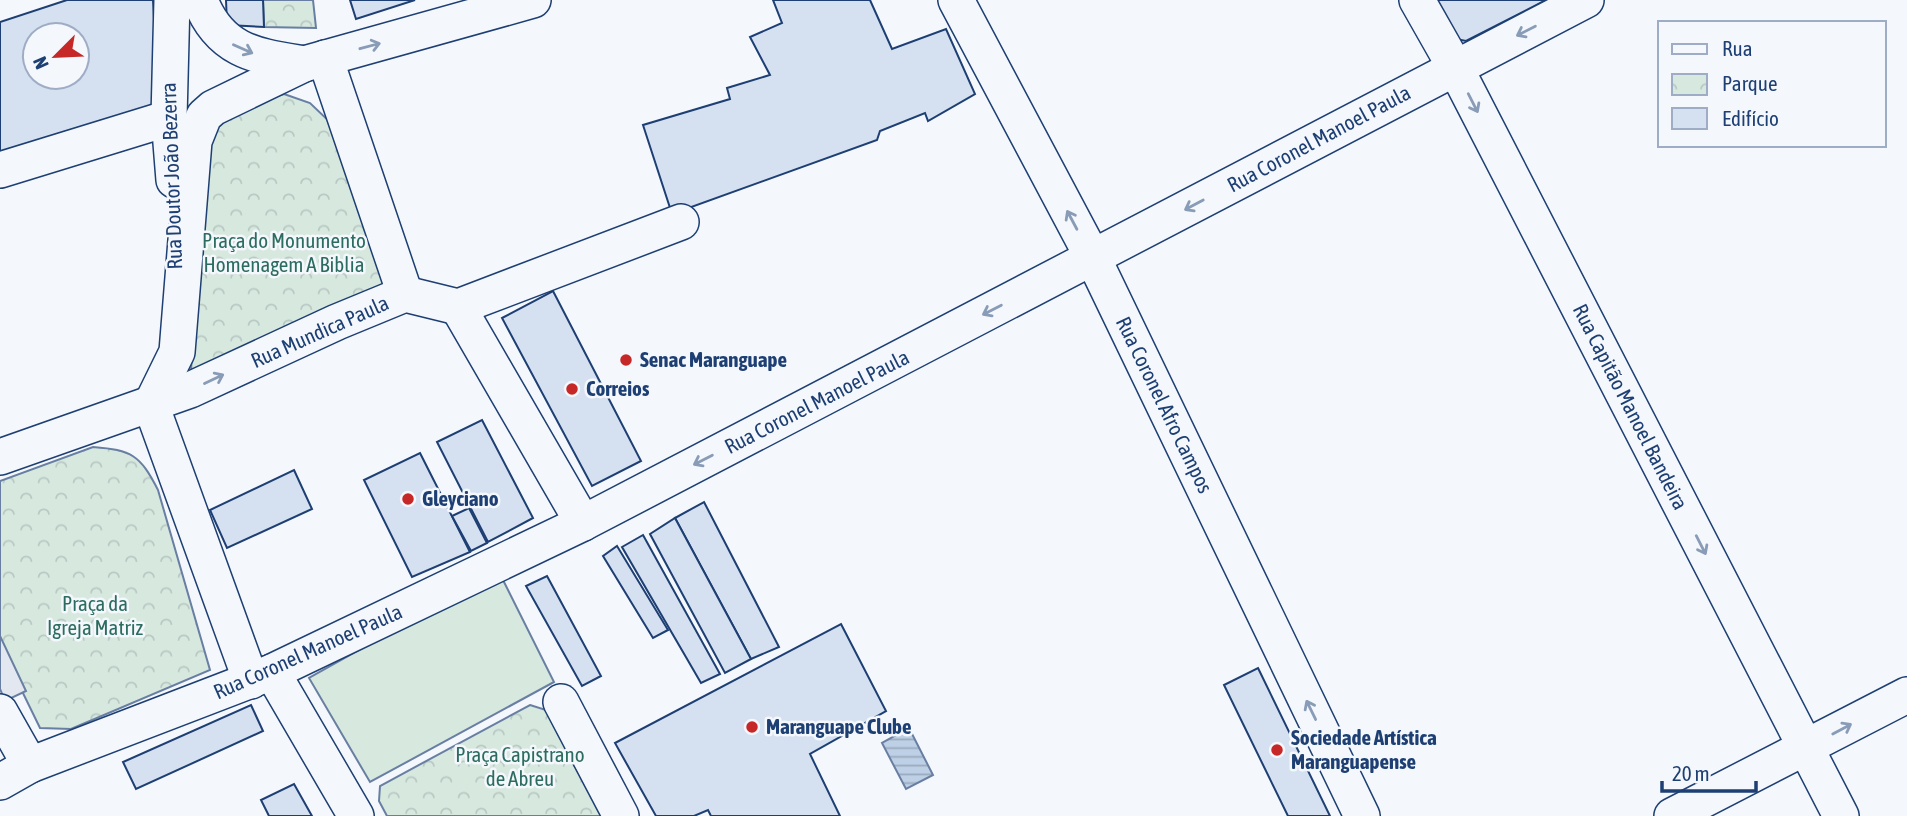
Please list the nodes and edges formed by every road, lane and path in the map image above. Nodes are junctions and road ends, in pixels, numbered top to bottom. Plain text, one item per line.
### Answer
1 (533, 0) edge
2 (956, 0) edge
3 (1417, 0) edge
4 (1586, 0) edge
5 (191, 1) edge
6 (498, 5) edge
7 (315, 61) junction
8 (1455, 67) junction
9 (169, 118) junction
10 (0, 170) edge
11 (681, 222) dead end
12 (1093, 258) junction
13 (405, 294) junction
14 (458, 306) junction
15 (177, 352) junction
16 (151, 405) junction
17 (0, 457) edge
18 (583, 523) junction
19 (262, 676) junction
20 (1907, 695) edge
21 (561, 702) dead end
22 (0, 712) edge
23 (1805, 748) junction
24 (30, 765) junction
25 (0, 782) edge
26 (356, 816) edge
27 (621, 816) edge
28 (1362, 816) edge
29 (1672, 816) edge
30 (1841, 816) edge

1 - 6 street
12 -> 2 street, Rua Coronel Afro Campos
3 - 8 street, Rua Capitão Manoel Bandeira
4 -> 8 street, Rua Coronel Manoel Paula
5 -> 7 street
5 - 9 street, Rua Doutor João Bezerra
7 -> 6 street
7 - 13 street
7 - 15 street, Rua Doutor João Bezerra
8 -> 12 street, Rua Coronel Manoel Paula
8 -> 23 street, Rua Capitão Manoel Bandeira
9 - 10 street
9 - 15 street, Rua Doutor João Bezerra
11 - 14 street
12 -> 18 street, Rua Coronel Manoel Paula
28 -> 12 street, Rua Coronel Afro Campos
13 - 14 street, Rua Mundica Paula
16 -> 13 street, Rua Mundica Paula
14 - 18 street
15 - 16 street, Rua Doutor João Bezerra
16 - 17 street, Rua Mundica Paula
16 - 19 street
18 - 19 street, Rua Coronel Manoel Paula
19 - 24 street, Rua Coronel Manoel Paula
19 - 26 street
23 -> 20 street
21 - 27 street
22 - 24 street
23 - 29 street
23 - 30 street, Rua Capitão Manoel Bandeira
24 - 25 street, Rua Coronel Manoel Paula

